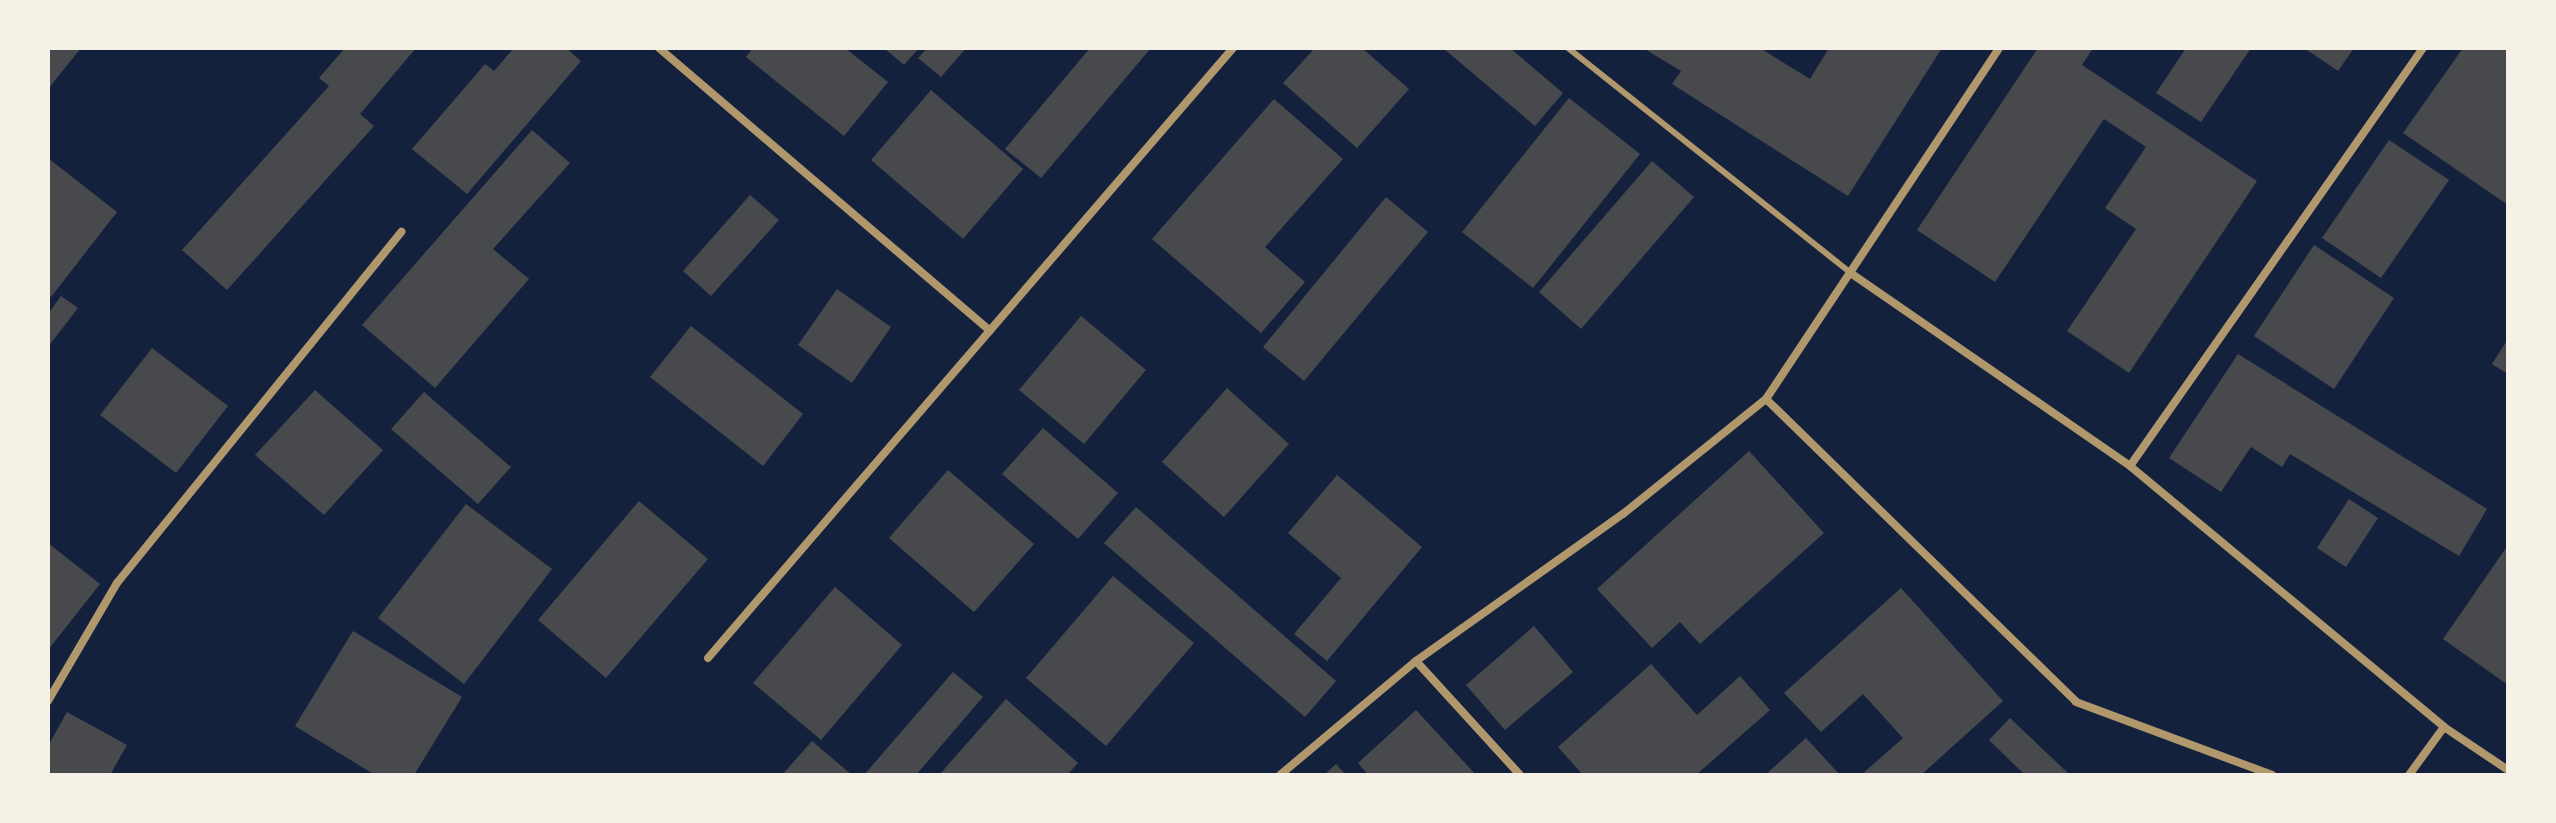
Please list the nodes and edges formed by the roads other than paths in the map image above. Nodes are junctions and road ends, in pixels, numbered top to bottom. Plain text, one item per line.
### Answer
1 (659, 48) edge
2 (1233, 48) edge
3 (1568, 48) edge
4 (1999, 48) edge
5 (2423, 48) edge
6 (401, 232) dead end
7 (1852, 274) junction
8 (990, 331) junction
9 (1766, 399) junction
10 (2130, 466) junction
11 (708, 658) dead end
12 (1416, 661) junction
13 (48, 701) edge
14 (2444, 727) junction
15 (2508, 770) edge
16 (1280, 775) edge
17 (1520, 775) edge
18 (2272, 775) edge
19 (2409, 775) edge

1 - 8 street
2 - 8 street
3 - 7 lane
4 - 7 street
5 - 10 street
6 - 13 street
7 - 9 street
7 - 10 street
8 - 11 street
9 - 12 street
9 - 18 street
10 - 14 street
12 - 16 street
12 - 17 street
14 - 15 street
14 - 19 street

